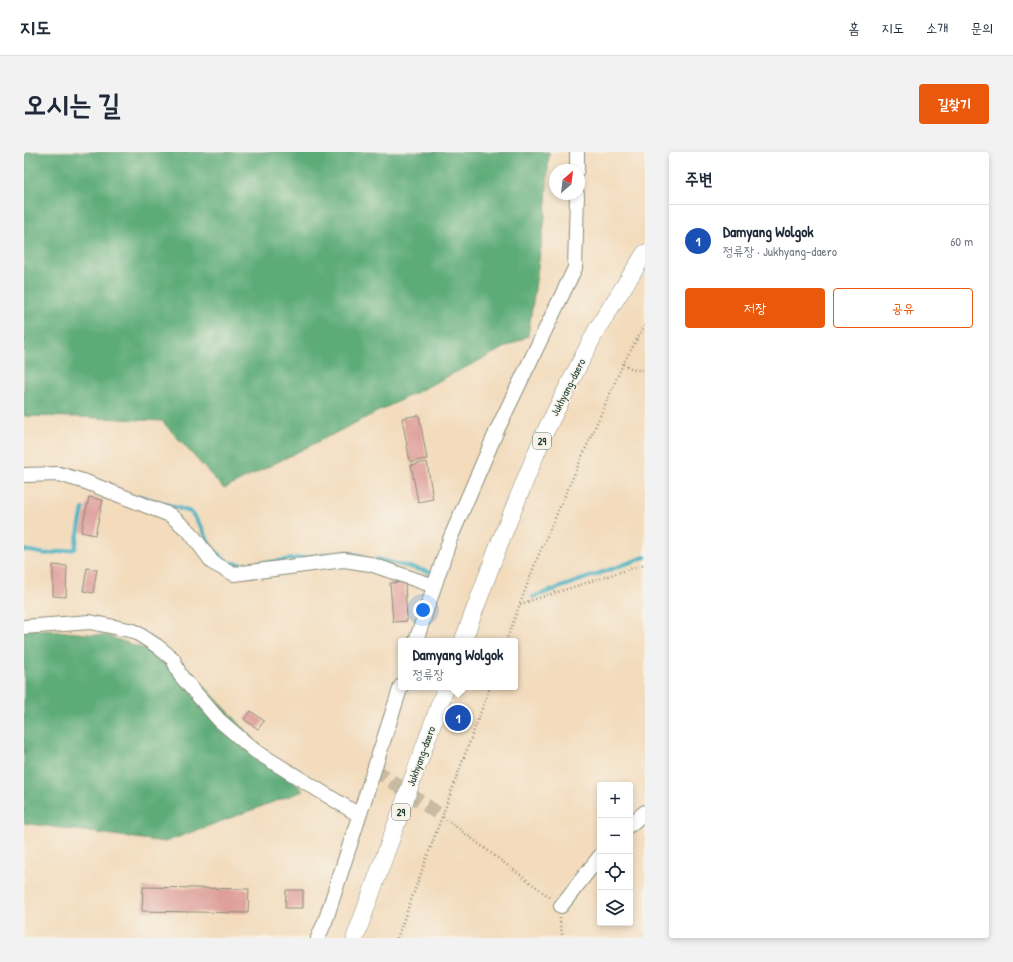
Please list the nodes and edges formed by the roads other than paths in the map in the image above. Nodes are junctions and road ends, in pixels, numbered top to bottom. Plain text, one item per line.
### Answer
1 (577, 152) edge
2 (577, 164) edge
3 (576, 200) edge
4 (645, 253) edge
5 (24, 475) edge
6 (434, 586) junction
7 (24, 628) edge
8 (417, 638) edge
9 (464, 638) edge
10 (400, 690) edge
11 (445, 690) edge
12 (645, 812) edge
13 (359, 815) junction
14 (633, 822) edge
15 (597, 860) edge
16 (562, 906) road end
17 (318, 938) edge
18 (355, 938) edge

1 - 2 street
3 - 6 street
4 - 9 main road, Jukhyang-daero / 29
5 - 6 street
6 - 8 street
7 - 13 street
10 - 13 street
11 - 18 main road, Jukhyang-daero / 29
12 - 14 street
13 - 17 street
15 - 16 street

